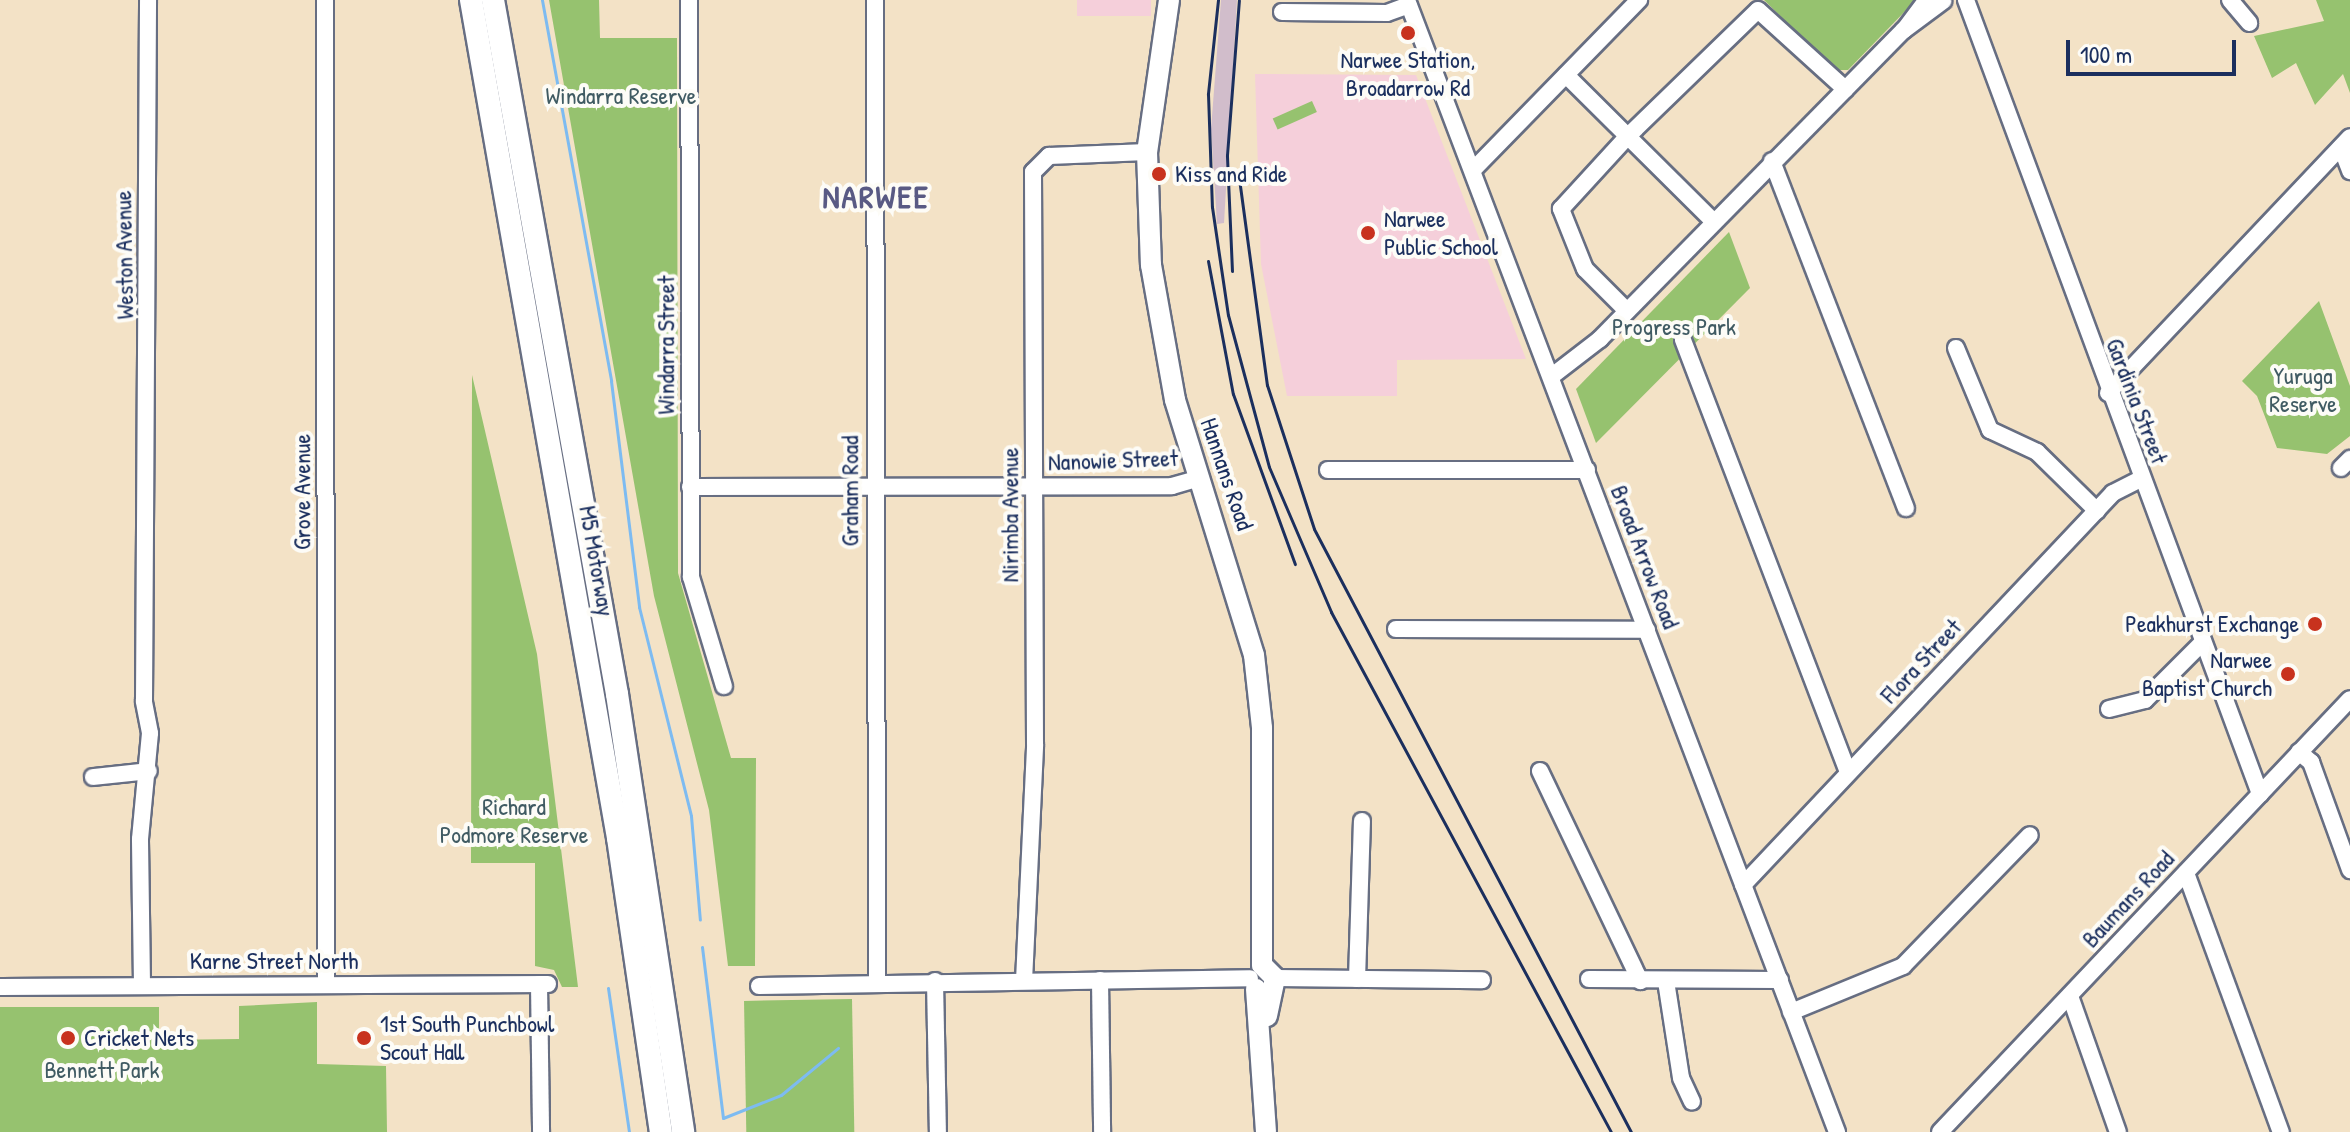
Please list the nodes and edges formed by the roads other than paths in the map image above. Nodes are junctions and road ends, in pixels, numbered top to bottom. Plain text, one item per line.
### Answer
1 (148, 0) edge
2 (325, 0) edge
3 (471, 0) edge
4 (493, 0) edge
5 (689, 0) edge
6 (875, 0) edge
7 (1169, 0) edge
8 (1639, 0) edge
9 (1966, 0) edge
10 (2230, 0) edge
11 (1942, 1) edge
12 (1408, 3) edge
13 (1282, 12) dead end
14 (2249, 23) dead end
15 (1971, 24) junction
16 (1566, 75) junction
17 (1845, 89) junction
18 (1627, 137) junction
19 (2346, 142) edge
20 (1147, 152) junction
21 (1772, 161) junction
22 (1473, 170) junction
23 (2350, 171) edge
24 (1713, 221) junction
25 (1627, 311) junction
26 (1683, 340) dead end
27 (1956, 348) dead end
28 (1552, 376) junction
29 (2108, 393) junction
30 (1328, 470) dead end
31 (1587, 470) junction
32 (1200, 478) junction
33 (2141, 479) junction
34 (1034, 486) junction
35 (690, 487) junction
36 (874, 487) junction
37 (1906, 508) dead end
38 (2097, 511) junction
39 (1396, 629) dead end
40 (1647, 630) junction
41 (2203, 642) junction
42 (724, 686) dead end
43 (2350, 699) edge
44 (2109, 709) dead end
45 (2299, 752) junction
46 (149, 771) junction
47 (1540, 771) dead end
48 (1848, 773) junction
49 (93, 777) dead end
50 (2260, 794) junction
51 (1362, 821) dead end
52 (2030, 835) dead end
53 (2350, 870) edge
54 (2186, 873) junction
55 (1743, 885) junction
56 (1357, 979) junction
57 (1589, 979) dead end
58 (1100, 980) junction
59 (1263, 980) junction
60 (1482, 980) dead end
61 (1780, 980) junction
62 (877, 981) junction
63 (935, 981) junction
64 (1024, 981) junction
65 (1640, 981) junction
66 (1666, 981) junction
67 (142, 984) junction
68 (326, 985) junction
69 (759, 986) dead end
70 (0, 987) edge
71 (2070, 996) junction
72 (1791, 1012) junction
73 (1692, 1102) dead end
74 (541, 1132) edge
75 (661, 1132) edge
76 (683, 1132) edge
77 (938, 1132) edge
78 (1102, 1132) edge
79 (1266, 1132) edge
80 (1837, 1132) edge
81 (1940, 1132) edge
82 (2118, 1132) edge
83 (2281, 1132) edge

1 - 46 street, Weston Avenue
2 - 68 street, Grove Avenue
3 - 75 highway, M5 Motorway
4 - 76 highway, M5 Motorway
5 - 35 street, Windarra Street
6 - 36 street, Graham Road
7 - 20 main road, Hannans Road
8 - 16 street
9 - 15 street, Gardinia Street
10 - 14 street
11 - 15 street, Gardinia Street
11 - 17 street
12 - 13 street
12 - 22 street, Broad Arrow Road
15 - 29 street, Gardinia Street
16 - 18 street
16 - 22 street
17 - 18 street
17 - 21 street
18 - 24 street
18 - 25 street
19 - 23 street
19 - 29 street
20 - 32 main road, Hannans Road
20 - 34 street, Nirimba Avenue
21 - 24 street
21 - 37 street
22 - 28 street, Broad Arrow Road
24 - 25 street
25 - 28 street
26 - 48 street
27 - 38 street
28 - 31 street, Broad Arrow Road
29 - 33 street, Gardinia Street
30 - 31 street
31 - 40 street, Broad Arrow Road
32 - 34 street, Nanowie Street
32 - 59 main road, Hannans Road
33 - 38 street, Flora Street
33 - 41 street, Gardinia Street
34 - 36 street, Nanowie Street
34 - 64 street, Nirimba Avenue
35 - 36 street, Nanowie Street
35 - 42 street, Windarra Street
36 - 62 street, Graham Road
38 - 48 street, Flora Street
39 - 40 street
40 - 55 street, Broad Arrow Road
41 - 44 street
41 - 50 street, Gardinia Street
43 - 45 street, Baumans Road
45 - 50 street, Baumans Road
45 - 53 street
46 - 49 street
46 - 67 street, Weston Avenue
47 - 65 street
48 - 55 street, Flora Street
50 - 54 street, Baumans Road
51 - 56 street
52 - 72 street
54 - 71 street, Baumans Road
54 - 83 street
55 - 61 street, Broad Arrow Road
56 - 59 street
56 - 60 street
57 - 65 street
58 - 59 street
58 - 64 street
58 - 78 street
59 - 79 main road, Hannans Road
61 - 66 street
61 - 72 street, Broad Arrow Road
62 - 63 street
62 - 69 street
63 - 64 street
63 - 77 street
65 - 66 street
66 - 73 street
67 - 68 street, Karne Street North
67 - 70 street, Karne Street North
68 - 74 street, Karne Street North
71 - 81 street, Baumans Road
71 - 82 street
72 - 80 street, Broad Arrow Road

